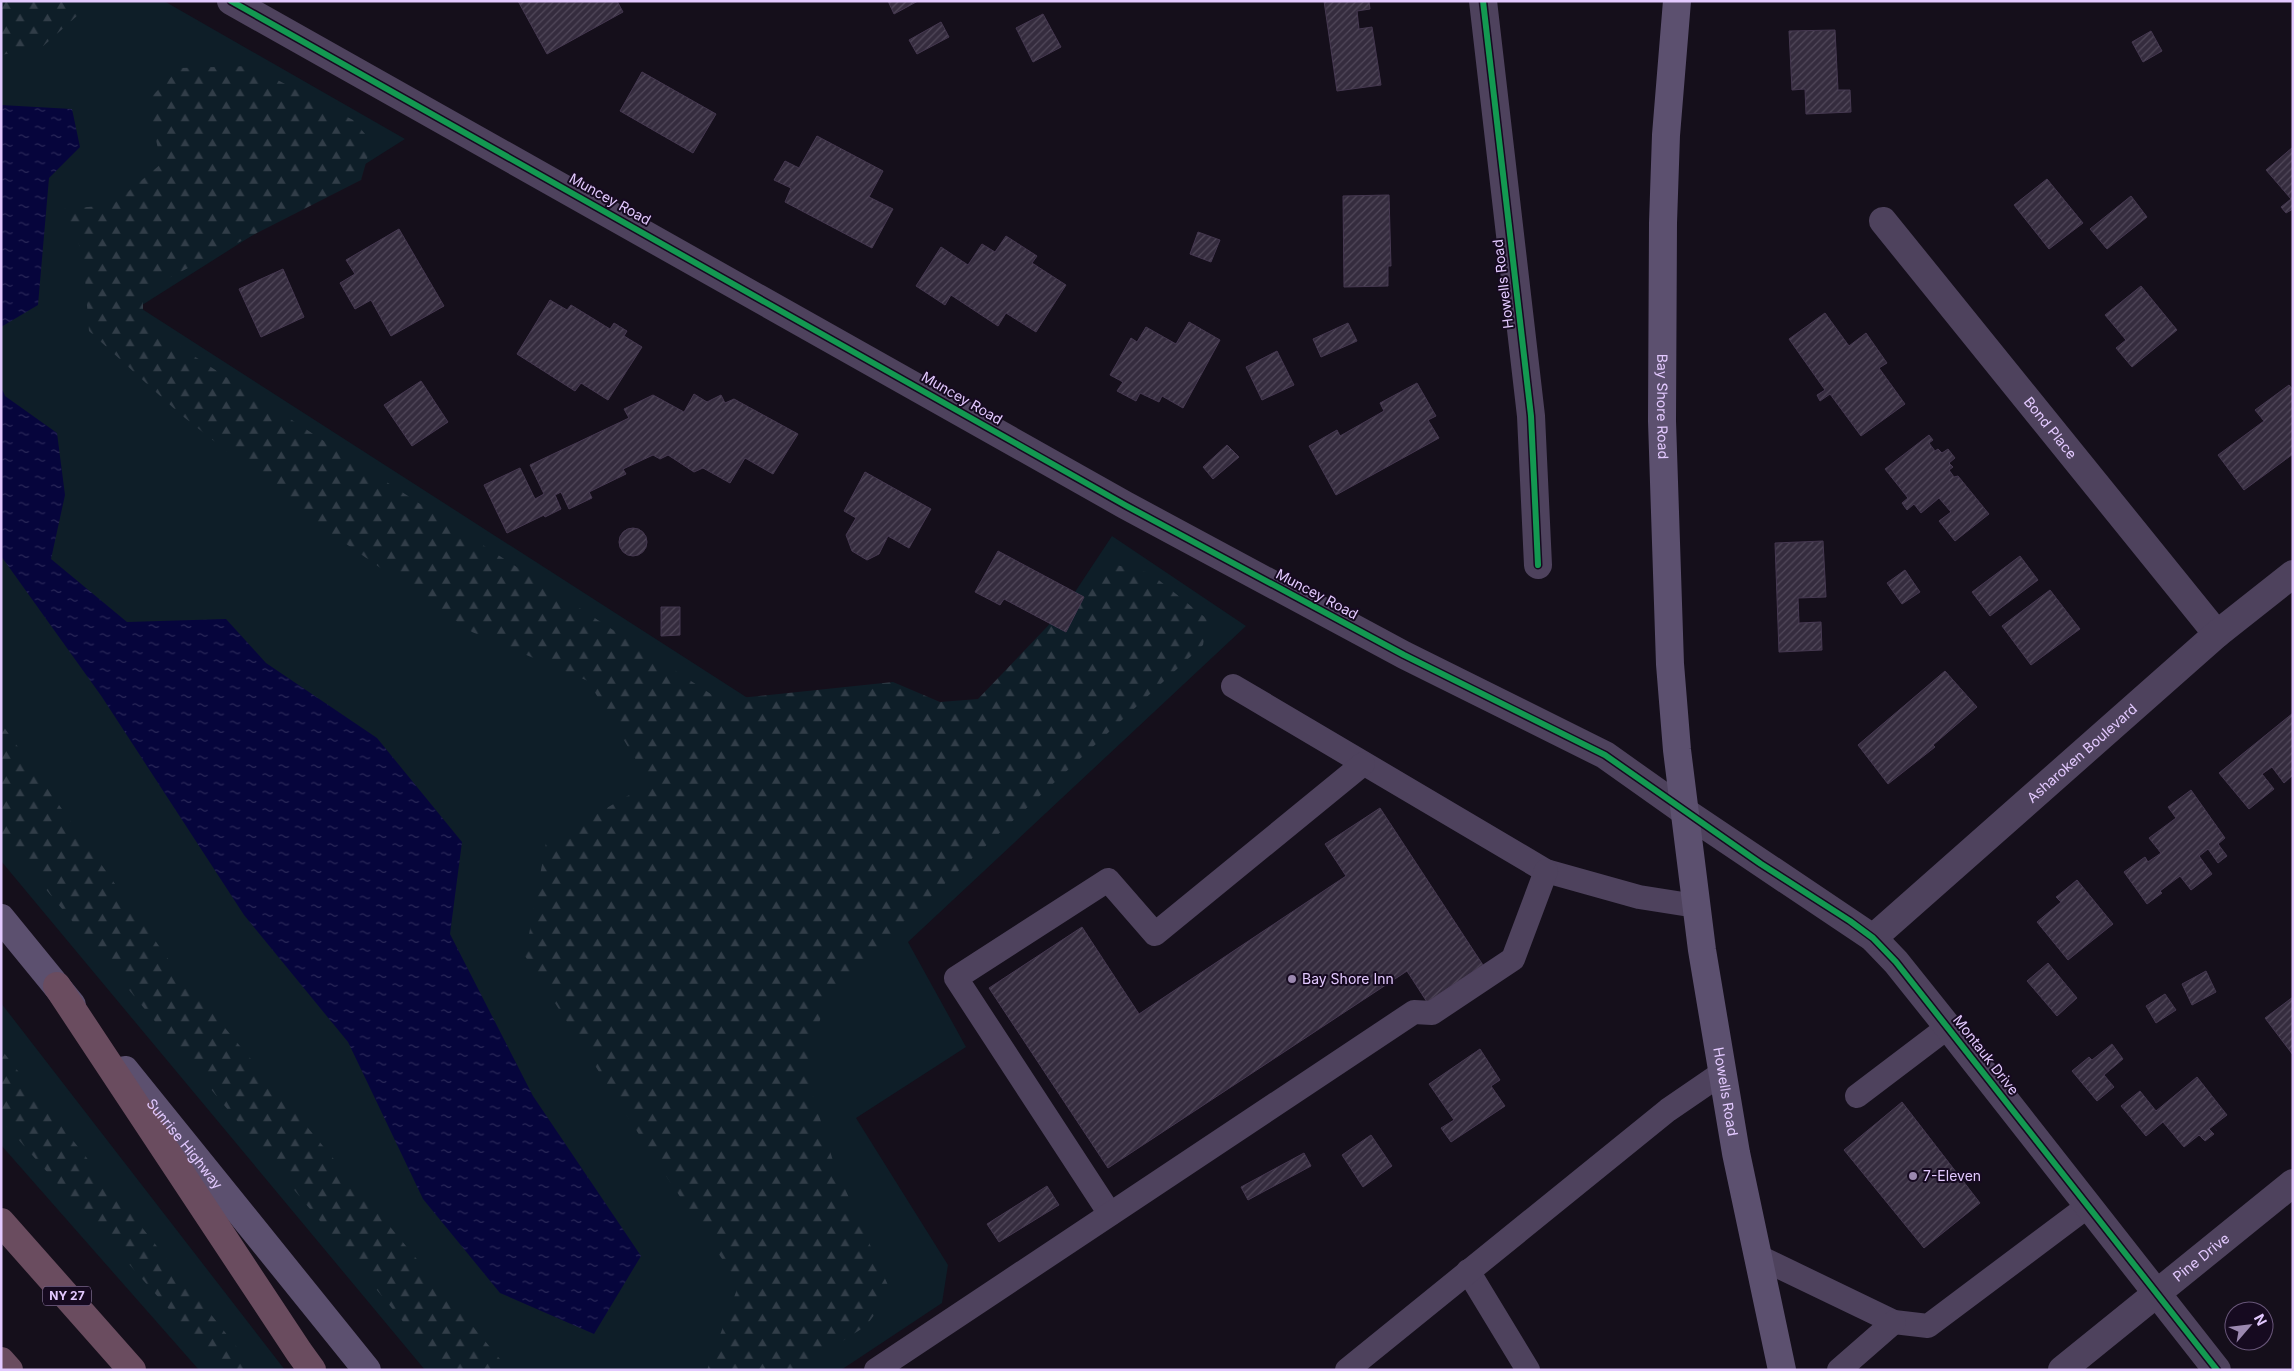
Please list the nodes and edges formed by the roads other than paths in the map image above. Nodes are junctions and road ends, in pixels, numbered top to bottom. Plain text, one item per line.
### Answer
1 (231, 1) edge
2 (1483, 1) edge
3 (1676, 1) edge
4 (1883, 221) dead end
5 (1538, 566) dead end
6 (2293, 574) edge
7 (2217, 634) junction
8 (1233, 686) dead end
9 (1363, 764) junction
10 (1684, 811) junction
11 (1546, 871) junction
12 (1696, 906) junction
13 (1, 918) edge
14 (1873, 938) junction
15 (57, 986) junction
16 (1948, 1026) junction
17 (1722, 1073) junction
18 (1857, 1096) dead end
19 (2293, 1183) edge
20 (2088, 1206) junction
21 (1110, 1214) junction
22 (1, 1222) edge
23 (1757, 1256) junction
24 (1468, 1271) junction
25 (2156, 1294) junction
26 (1894, 1322) junction
27 (1, 1361) edge
28 (9, 1370) edge
29 (132, 1370) edge
30 (312, 1370) edge
31 (368, 1370) edge
32 (876, 1370) edge
33 (1347, 1370) edge
34 (1528, 1370) edge
35 (1782, 1370) edge
36 (1838, 1370) edge
37 (2062, 1370) edge
38 (2217, 1370) edge

1 - 10 street, Muncey Road
2 - 5 street, Howells Road
3 - 10 main road, Bay Shore Road
4 - 7 street, Bond Place
6 - 7 street, Asharoken Boulevard
7 - 14 street, Asharoken Boulevard
8 - 9 lane
9 - 11 lane
9 - 21 lane
10 - 12 main road, Howells Road
10 - 14 street, Montauk Drive
11 - 12 lane
11 - 21 lane
12 - 17 main road, Howells Road
13 - 15 main road, Sunrise Highway
14 - 16 street, Montauk Drive
15 - 30 highway
15 - 31 main road, Sunrise Highway
16 - 18 lane
16 - 20 street, Montauk Drive
17 - 23 main road, Howells Road
17 - 24 lane
19 - 25 street, Pine Drive
20 - 25 street, Montauk Drive
20 - 26 lane
21 - 32 lane
22 - 29 highway, NY 27
23 - 26 lane
23 - 35 main road, Howells Road
24 - 33 lane
24 - 34 lane
25 - 37 street, Pine Drive
25 - 38 street, Montauk Drive
26 - 36 lane
27 - 28 highway

